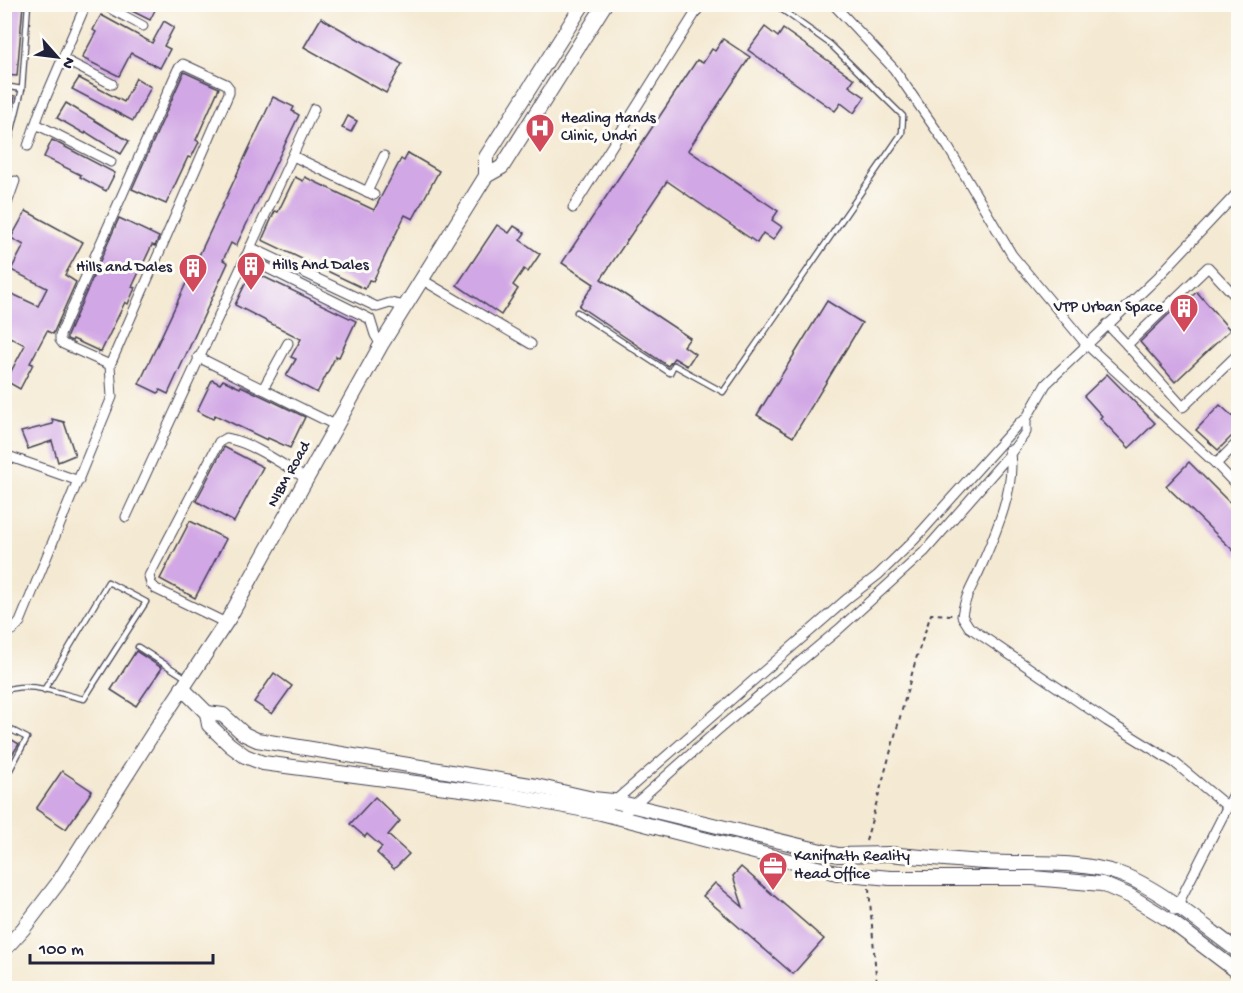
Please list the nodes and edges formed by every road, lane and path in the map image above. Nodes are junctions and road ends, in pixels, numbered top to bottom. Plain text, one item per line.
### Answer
1 (28, 4) edge
2 (86, 4) edge
3 (102, 4) edge
4 (583, 4) edge
5 (605, 4) edge
6 (701, 4) edge
7 (774, 4) edge
8 (833, 4) edge
9 (143, 26) dead end
10 (63, 59) junction
11 (112, 84) dead end
12 (4, 86) edge
13 (22, 89) junction
14 (314, 109) dead end
15 (36, 123) junction
16 (28, 146) dead end
17 (293, 156) junction
18 (384, 156) dead end
19 (111, 162) dead end
20 (4, 163) edge
21 (486, 176) junction
22 (15, 181) dead end
23 (1239, 192) edge
24 (7, 196) edge
25 (573, 208) dead end
26 (4, 212) edge
27 (250, 247) junction
28 (245, 257) junction
29 (318, 279) junction
30 (421, 279) junction
31 (313, 291) junction
32 (1239, 299) edge
33 (405, 306) junction
34 (577, 312) dead end
35 (1107, 324) junction
36 (288, 343) dead end
37 (531, 344) dead end
38 (1086, 344) junction
39 (381, 345) junction
40 (1127, 345) junction
41 (1239, 354) edge
42 (198, 357) junction
43 (110, 365) junction
44 (263, 389) junction
45 (1026, 419) junction
46 (337, 426) junction
47 (1006, 440) junction
48 (1239, 442) edge
49 (1010, 454) junction
50 (5, 455) edge
51 (1216, 464) junction
52 (307, 479) junction
53 (78, 481) junction
54 (1239, 488) edge
55 (126, 516) dead end
56 (962, 616) junction
57 (226, 623) junction
58 (4, 632) edge
59 (138, 647) dead end
60 (185, 683) junction
61 (44, 690) junction
62 (4, 691) edge
63 (207, 713) junction
64 (4, 726) edge
65 (4, 781) edge
66 (1239, 786) edge
67 (613, 801) junction
68 (630, 806) junction
69 (1228, 807) junction
70 (601, 813) junction
71 (618, 819) junction
72 (865, 844) dead end
73 (869, 889) dead end
74 (1177, 907) junction
75 (1169, 920) junction
76 (4, 950) edge
77 (1239, 951) edge
78 (1239, 972) edge
79 (877, 988) edge

1 - 13 lane
2 - 10 street
3 - 9 street
4 - 21 street, NIBM Road
5 - 21 street
6 - 25 street
7 - 34 lane
8 - 38 street
10 - 11 street
10 - 15 street
12 - 13 lane
13 - 20 lane
14 - 17 street
15 - 16 street
15 - 19 street
17 - 18 street
17 - 27 street
21 - 30 street, NIBM Road
22 - 24 street
23 - 35 street
24 - 26 street
27 - 28 street
27 - 29 street
28 - 31 street
28 - 42 street
29 - 31 street
29 - 33 street
30 - 33 street, NIBM Road
30 - 37 street
31 - 39 street
32 - 40 street
33 - 39 street, NIBM Road
35 - 38 street
35 - 40 street
36 - 44 street
38 - 45 street
38 - 51 street
39 - 46 street, NIBM Road
40 - 41 street
42 - 44 street
42 - 55 street
43 - 43 street
43 - 53 street
44 - 46 street
45 - 47 street
45 - 49 street
46 - 52 street, NIBM Road
47 - 49 street
47 - 67 street
48 - 51 street
49 - 56 street
49 - 68 street
50 - 53 street
51 - 54 street
52 - 57 street, NIBM Road
52 - 57 street
53 - 58 street
56 - 69 street
56 - 72 path
57 - 60 street, NIBM Road
59 - 60 lane
60 - 63 street
60 - 76 street, NIBM Road
61 - 61 lane
61 - 62 lane
63 - 67 street
63 - 70 street
64 - 65 lane
66 - 69 street
67 - 68 street
67 - 70 street
68 - 71 street
68 - 74 street, bridge
69 - 74 street
70 - 71 street
71 - 75 street, bridge
73 - 79 path
74 - 75 street
74 - 77 street
75 - 78 street

